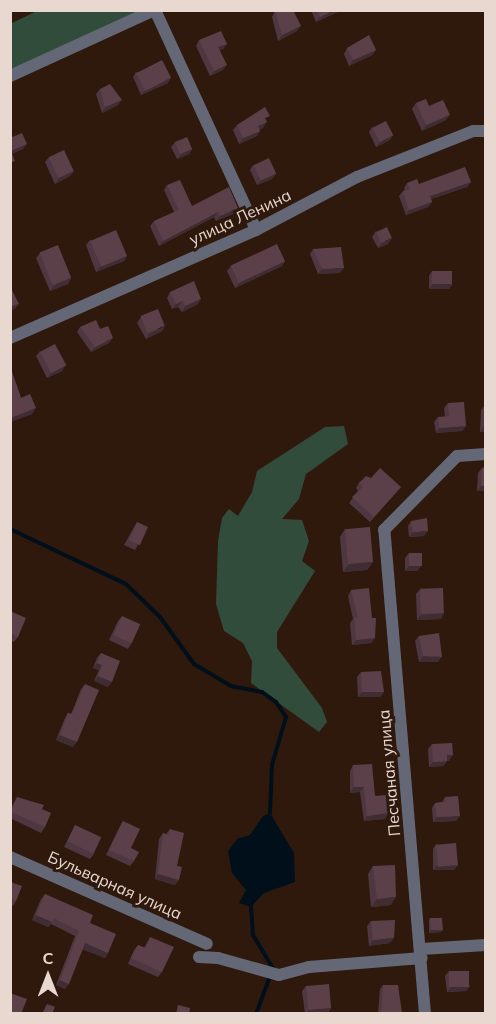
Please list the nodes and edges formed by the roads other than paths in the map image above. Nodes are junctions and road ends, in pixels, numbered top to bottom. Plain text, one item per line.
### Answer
1 (154, 10) edge
2 (10, 76) edge
3 (486, 132) edge
4 (256, 230) junction
5 (10, 338) edge
6 (486, 454) edge
7 (10, 857) edge
8 (207, 944) dead end
9 (486, 945) edge
10 (422, 953) junction
11 (199, 957) dead end
12 (425, 1014) edge

1 - 2 street
1 - 4 street
3 - 4 street, улица Ленина
4 - 5 street, улица Ленина
6 - 10 street, Песчаная улица
7 - 8 street, Бульварная улица
9 - 10 street
10 - 11 street
10 - 12 street, Песчаная улица

